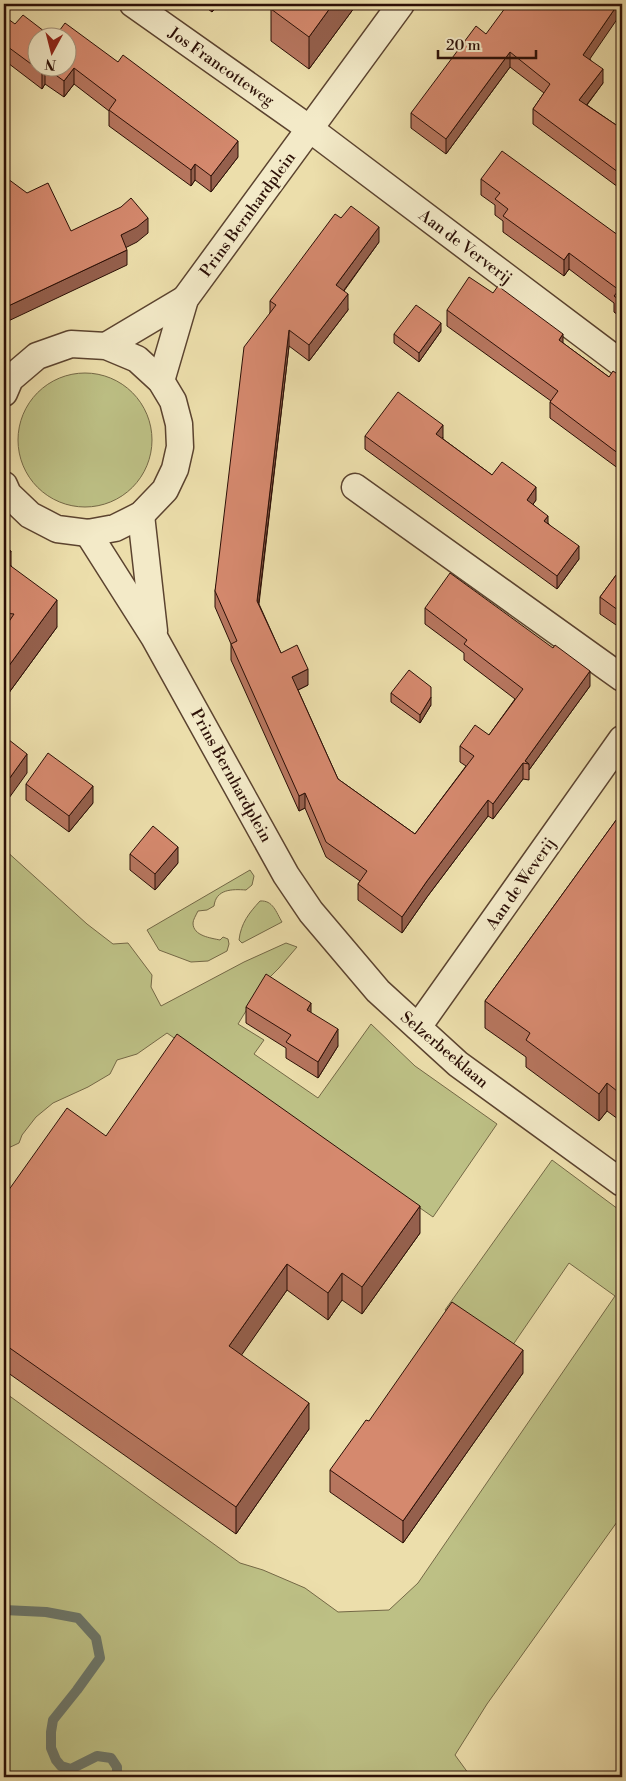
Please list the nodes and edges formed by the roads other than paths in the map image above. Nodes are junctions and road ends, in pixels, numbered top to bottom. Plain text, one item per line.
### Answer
1 (133, 4) edge
2 (401, 4) edge
3 (310, 129) junction
4 (185, 299) junction
5 (106, 346) junction
6 (622, 364) edge
7 (162, 381) junction
8 (4, 392) edge
9 (4, 485) edge
10 (355, 488) dead end
11 (140, 515) junction
12 (88, 533) junction
13 (154, 637) junction
14 (622, 678) edge
15 (622, 739) edge
16 (311, 912) joint
17 (418, 1027) junction
18 (622, 1183) edge

1 - 3 street, Jos Francotteweg
2 - 3 street, Prins Bernhardplein
3 - 4 street, Prins Bernhardplein
3 - 6 street, Aan de Ververij
4 - 5 street, Prins Bernhardplein
4 - 7 street, Prins Bernhardplein
5 - 7 street
5 - 8 street
7 - 11 street
9 - 12 street
10 - 14 street
11 - 12 street
11 - 13 street, Prins Bernhardplein
12 - 13 street, Prins Bernhardplein
13 - 16 street, Prins Bernhardplein
15 - 17 street, Aan de Weverij
16 - 17 street, Selzerbeeklaan
17 - 18 street, Selzerbeeklaan

